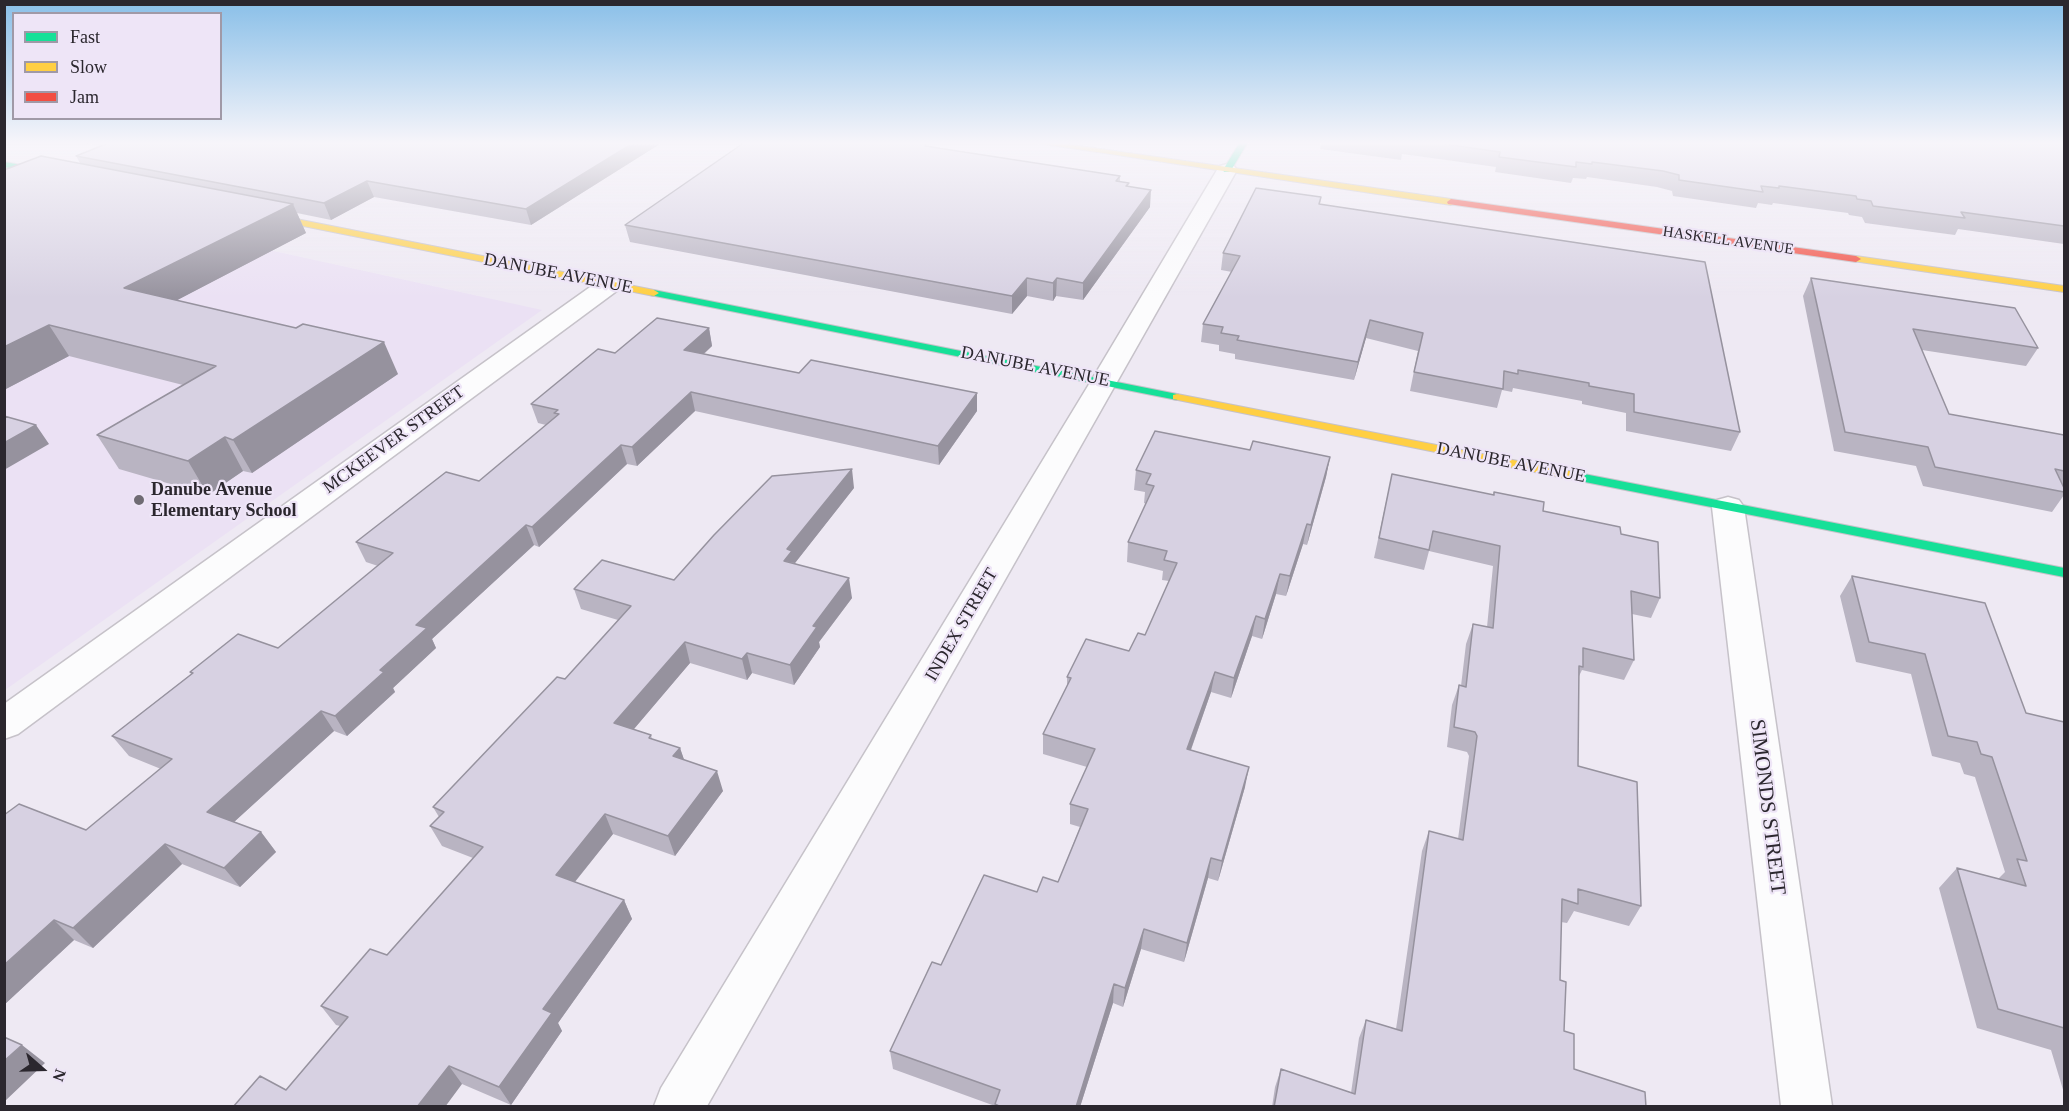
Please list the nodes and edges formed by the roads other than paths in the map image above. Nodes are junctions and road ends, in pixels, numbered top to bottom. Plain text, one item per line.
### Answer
1 (1213, 194) edge
2 (1395, 194) edge
3 (247, 212) edge
4 (609, 285) junction
5 (2064, 289) edge
6 (1106, 381) junction
7 (1728, 507) junction
8 (2064, 573) edge
9 (4, 724) edge
10 (679, 1107) edge
11 (1807, 1107) edge

1 - 6 street, INDEX STREET
2 - 5 street, HASKELL AVENUE
3 - 4 street, DANUBE AVENUE
4 - 6 street, DANUBE AVENUE
4 - 9 street, MCKEEVER STREET
6 - 7 street, DANUBE AVENUE
6 - 10 street, INDEX STREET
7 - 8 street, DANUBE AVENUE
7 - 11 street, SIMONDS STREET

